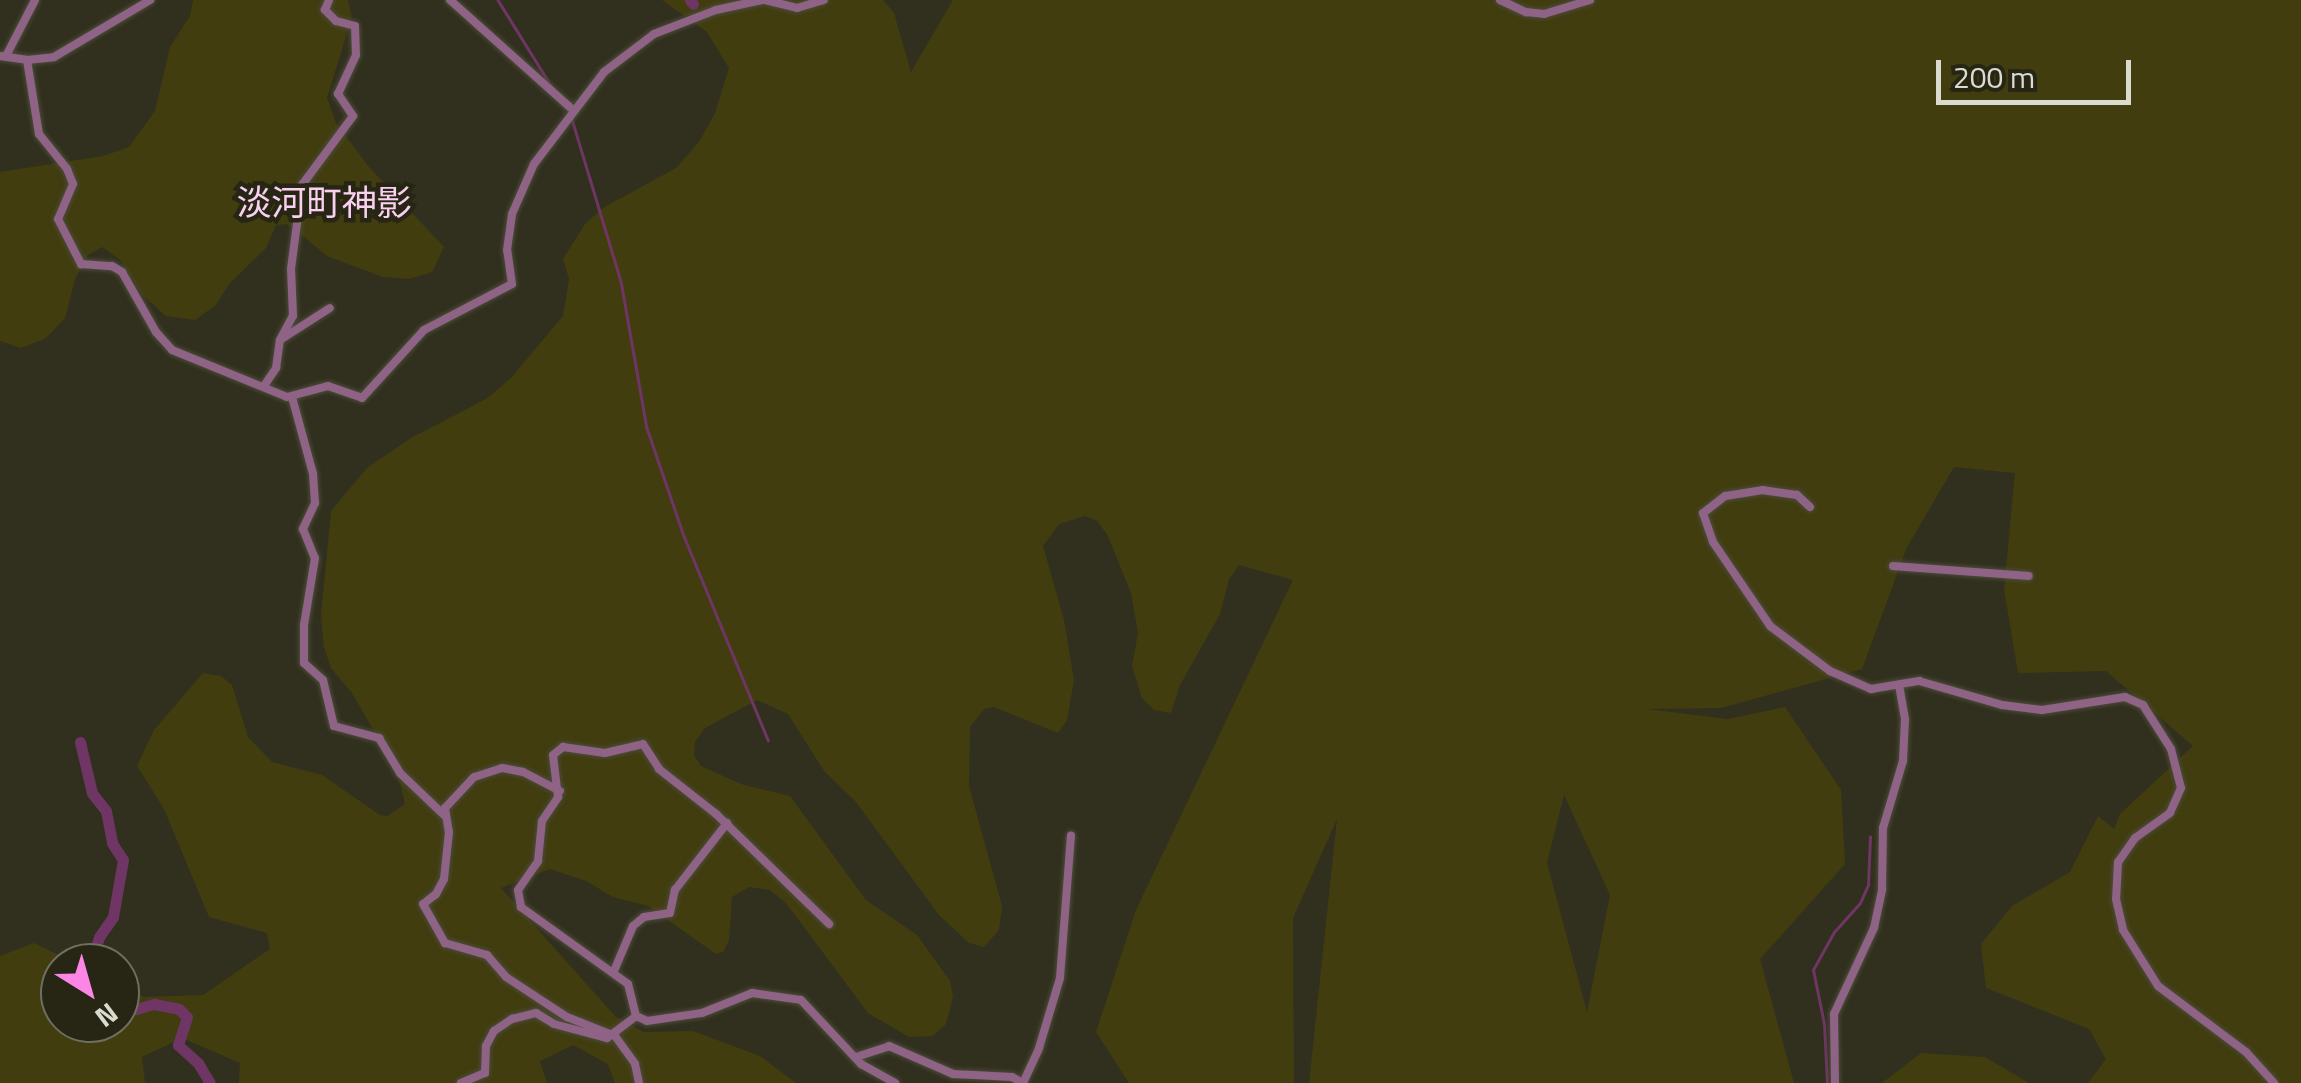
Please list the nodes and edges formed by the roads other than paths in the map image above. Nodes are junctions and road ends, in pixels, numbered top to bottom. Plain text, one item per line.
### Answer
1 (35, 0) edge
2 (150, 0) edge
3 (329, 0) edge
4 (450, 0) edge
5 (763, 0) edge
6 (824, 0) edge
7 (1500, 0) edge
8 (1590, 0) edge
9 (3, 56) edge
10 (27, 60) junction
11 (572, 109) junction
12 (330, 308) dead end
13 (280, 340) junction
14 (264, 386) junction
15 (292, 398) junction
16 (1810, 507) dead end
17 (1894, 566) dead end
18 (2030, 576) dead end
19 (1899, 685) junction
20 (560, 791) junction
21 (444, 815) junction
22 (726, 823) junction
23 (1072, 835) dead end
24 (830, 924) dead end
25 (614, 972) junction
26 (636, 1016) junction
27 (616, 1036) junction
28 (856, 1057) junction
29 (461, 1083) edge
30 (639, 1083) edge
31 (895, 1083) edge
32 (1023, 1083) edge
33 (1835, 1083) edge
34 (2274, 1083) edge

1 - 9 street
2 - 10 street
3 - 13 street
4 - 11 street
5 - 6 street
5 - 11 street
7 - 8 street
9 - 10 street
10 - 14 street
11 - 15 street
12 - 13 street
13 - 14 street
14 - 15 street
15 - 21 street
16 - 19 street
17 - 18 street
19 - 33 street
19 - 34 street
20 - 21 street
20 - 22 street
20 - 25 street
21 - 27 street
22 - 24 street
22 - 25 street
23 - 32 street
25 - 26 street
26 - 27 street
26 - 28 street
27 - 29 street
27 - 30 street
28 - 31 street
28 - 32 street

